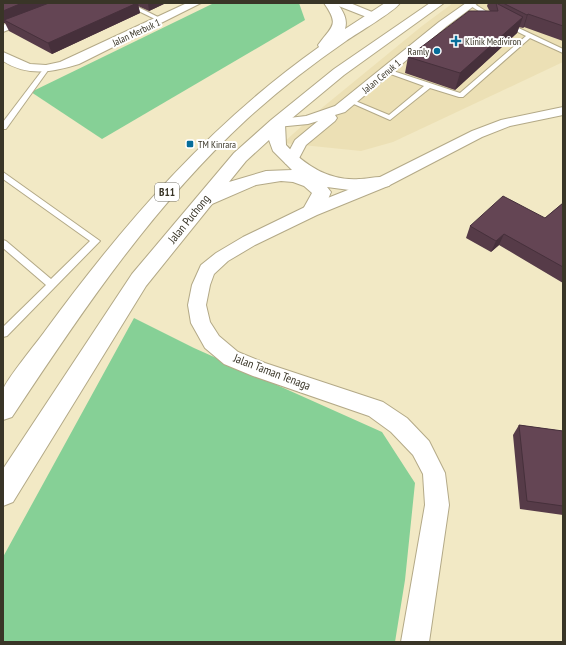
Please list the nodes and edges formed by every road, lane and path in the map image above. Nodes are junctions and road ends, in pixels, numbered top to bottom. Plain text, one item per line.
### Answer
1 (67, 3) edge
2 (125, 3) edge
3 (196, 3) edge
4 (330, 3) edge
5 (340, 3) edge
6 (394, 3) edge
7 (423, 3) edge
8 (438, 3) edge
9 (472, 4) edge
10 (373, 16) junction
11 (161, 20) junction
12 (3, 29) edge
13 (529, 36) junction
14 (563, 52) edge
15 (3, 56) edge
16 (307, 63) junction
17 (46, 69) junction
18 (387, 71) junction
19 (339, 72) junction
20 (428, 86) junction
21 (346, 105) junction
22 (563, 111) edge
23 (276, 124) junction
24 (3, 127) edge
25 (291, 161) junction
26 (3, 175) edge
27 (383, 182) junction
28 (203, 201) junction
29 (311, 211) junction
30 (3, 243) edge
31 (52, 285) junction
32 (3, 333) edge
33 (3, 409) edge
34 (3, 493) edge
35 (415, 642) edge

1 - 12 street
2 - 11 lane
3 - 11 street, Jalan Merbuk 1
4 - 16 main road
5 - 10 street
6 - 10 main road, B11
7 - 10 main road
8 - 19 main road, Jalan Puchong
9 - 13 lane
9 - 18 street, Jalan Cenuk 1
10 - 16 main road, B11
10 - 19 main road
11 - 17 street, Jalan Merbuk 1
13 - 14 lane
13 - 20 lane
15 - 17 street, Jalan Merbuk 1
16 - 33 main road, B11
17 - 24 lane
18 - 20 lane
18 - 21 street, Jalan Cenuk 1
19 - 23 main road, Jalan Puchong
20 - 21 lane
21 - 23 street, Jalan Cenuk 1
21 - 25 street
22 - 27 street, Jalan Taman Tenaga
23 - 25 main road
23 - 28 main road, Jalan Puchong
25 - 27 main road
26 - 31 lane
27 - 29 street, Jalan Taman Tenaga
28 - 29 main road
28 - 34 main road, Jalan Puchong
29 - 35 street, Jalan Taman Tenaga
30 - 31 lane
31 - 32 lane

